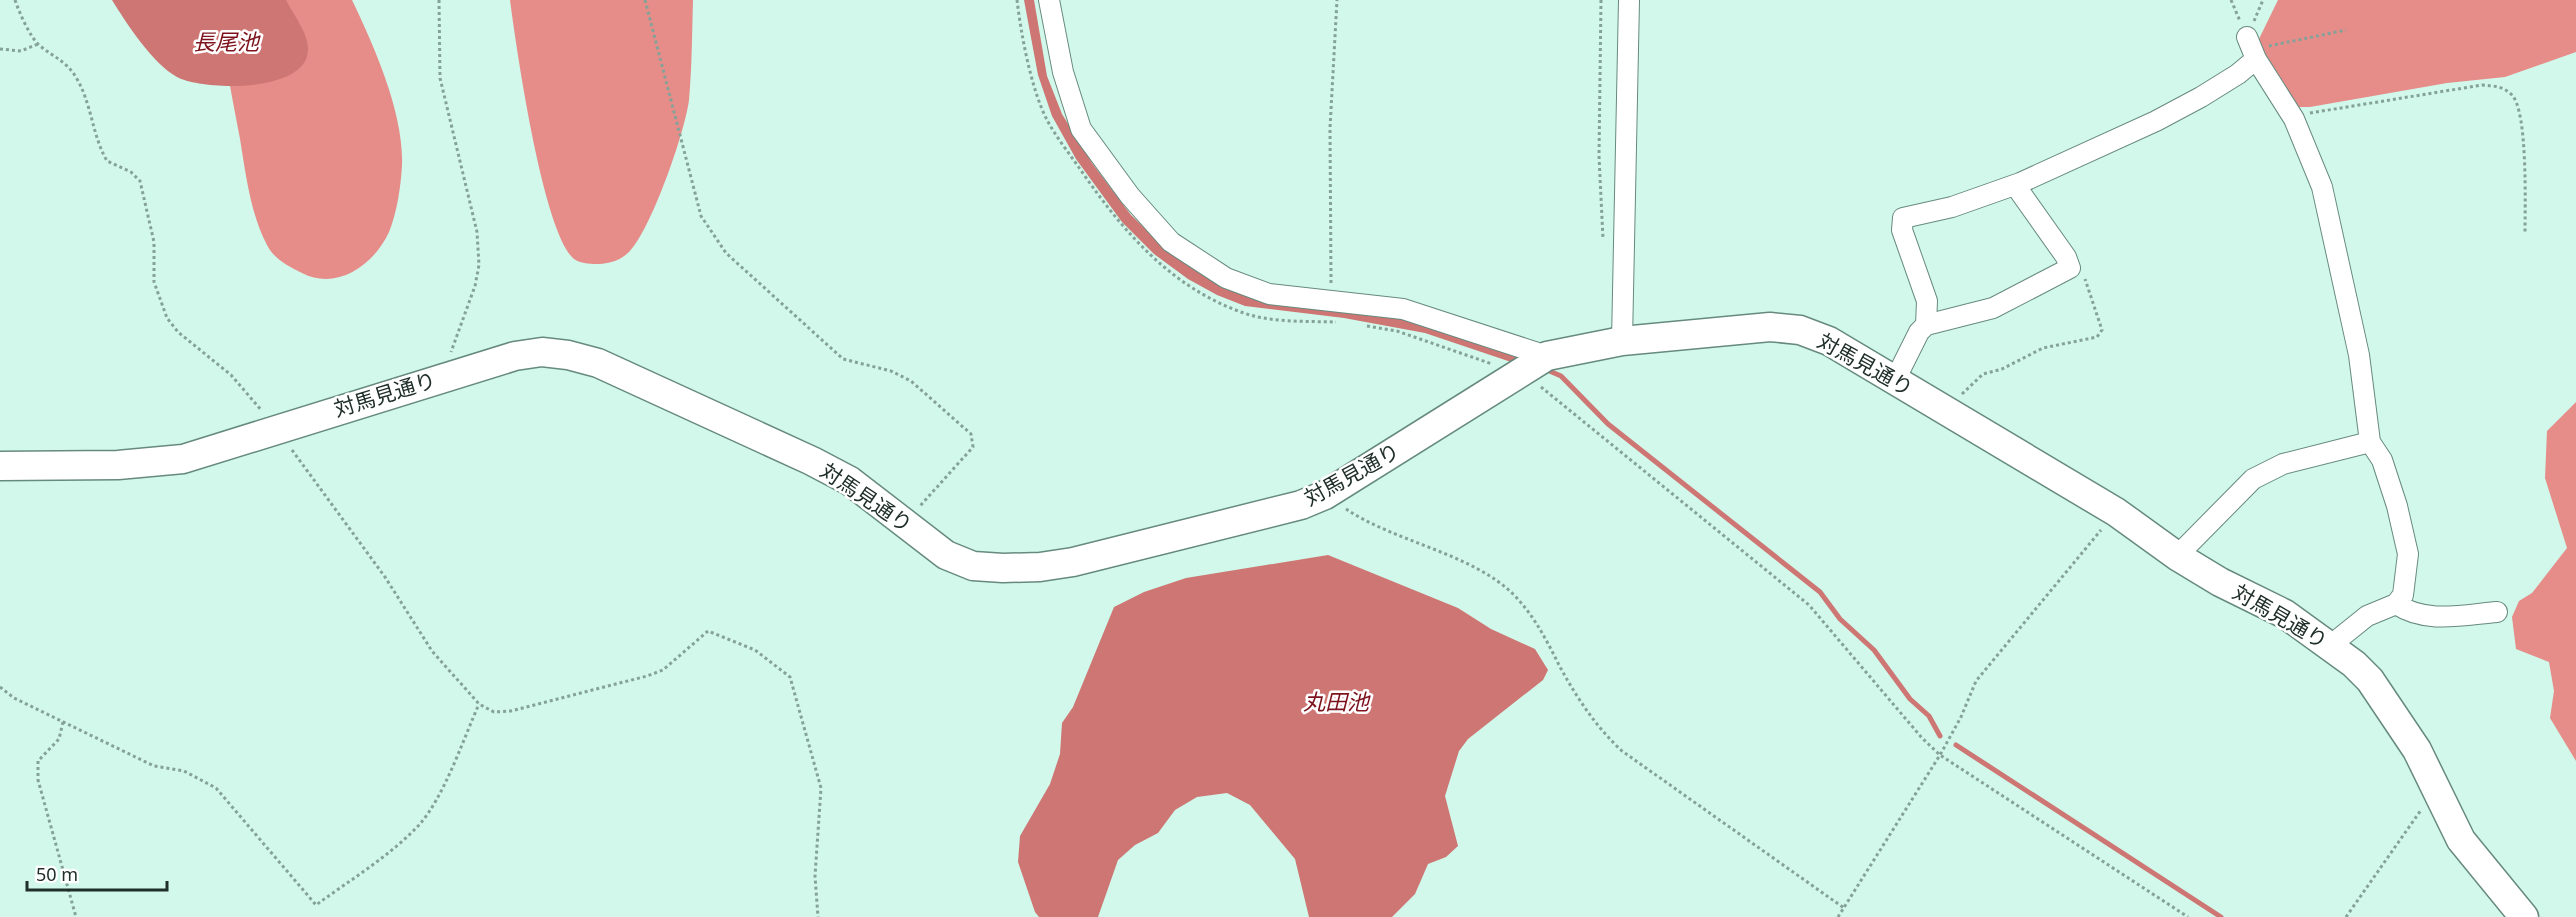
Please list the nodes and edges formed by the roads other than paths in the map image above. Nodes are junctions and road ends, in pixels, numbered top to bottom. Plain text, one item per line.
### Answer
1 (1049, 0) edge
2 (1629, 0) edge
3 (2015, 185) junction
4 (1926, 325) junction
5 (1622, 340) junction
6 (1547, 356) junction
7 (1895, 380) junction
8 (2370, 442) junction
9 (0, 466) edge
10 (2177, 556) junction
11 (2396, 604) junction
12 (2497, 612) dead end
13 (2331, 645) junction
14 (2524, 917) edge

1 - 6 street
2 - 5 street
3 - 4 street
3 - 4 street
3 - 8 street
4 - 7 street
5 - 6 street, 対馬見通り
5 - 7 street, 対馬見通り
6 - 9 street, 対馬見通り
7 - 10 street, 対馬見通り
8 - 10 street
8 - 11 street
10 - 13 street, 対馬見通り
11 - 12 street
11 - 13 street
13 - 14 street, 対馬見通り

